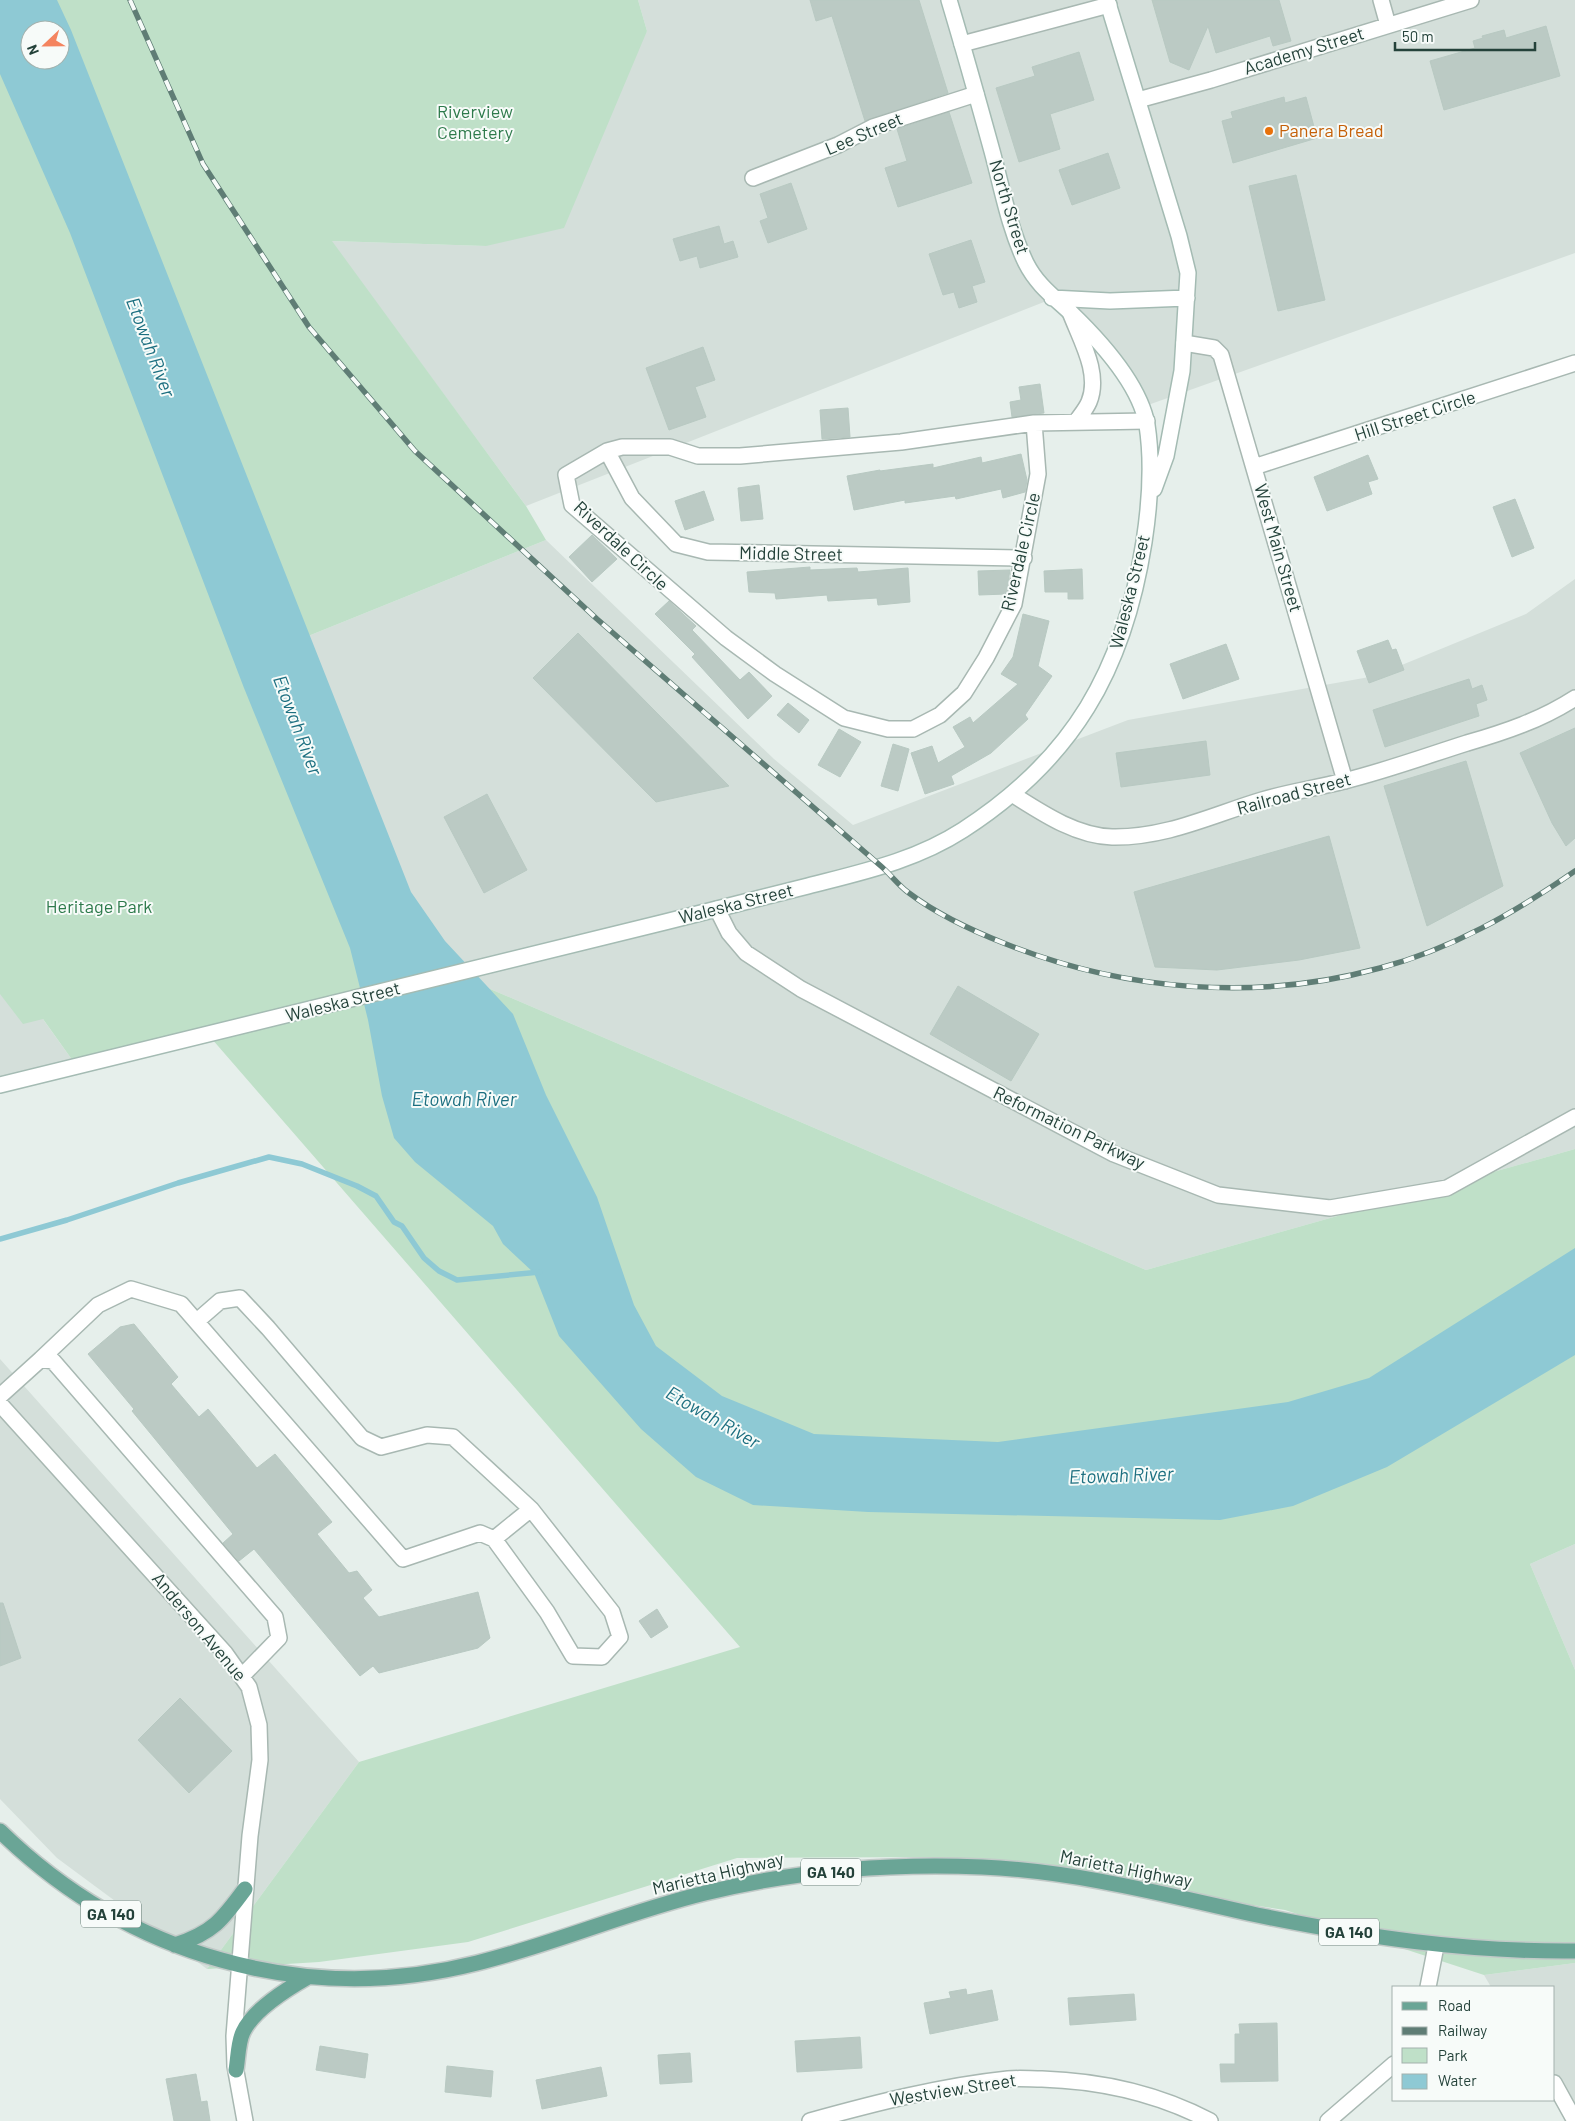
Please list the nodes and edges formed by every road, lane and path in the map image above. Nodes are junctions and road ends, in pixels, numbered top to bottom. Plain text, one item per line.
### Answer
1 (949, 0) edge
2 (1381, 0) edge
3 (1471, 0) edge
4 (1108, 3) edge
5 (1388, 25) junction
6 (962, 44) junction
7 (976, 94) junction
8 (1138, 100) junction
9 (753, 178) dead end
10 (1052, 298) junction
11 (1188, 298) junction
12 (1070, 312) junction
13 (1184, 343) junction
14 (1575, 363) edge
15 (1129, 380) joint
16 (1147, 421) junction
17 (1076, 422) junction
18 (1034, 423) junction
19 (607, 451) junction
20 (1254, 467) junction
21 (1151, 498) junction
22 (1024, 558) junction
23 (1575, 698) edge
24 (1345, 781) junction
25 (1012, 794) junction
26 (717, 909) junction
27 (0, 1085) edge
28 (1575, 1117) edge
29 (197, 1321) junction
30 (41, 1359) junction
31 (0, 1396) edge
32 (0, 1404) edge
33 (531, 1509) junction
34 (494, 1538) junction
35 (242, 1676) junction
36 (0, 1831) edge
37 (246, 1888) junction
38 (175, 1945) junction
39 (1436, 1946) junction
40 (1575, 1952) edge
41 (239, 1966) junction
42 (308, 1977) junction
43 (1428, 1986) edge
44 (1392, 2066) edge
45 (236, 2070) junction
46 (1555, 2085) edge
47 (245, 2121) edge
48 (810, 2121) edge
49 (1210, 2121) edge
50 (1328, 2121) edge
51 (1575, 2121) edge

1 - 6 street, North Street
2 - 5 street
3 - 5 street, Academy Street
4 - 6 street
4 - 8 street
5 - 8 street, Academy Street
6 - 7 street, North Street
7 - 9 street, Lee Street
7 - 10 street, North Street
8 - 11 street
10 - 11 street
10 - 12 street, North Street
11 - 13 street
12 - 15 street, North Street
12 - 17 street
13 - 20 street, West Main Street
13 - 21 street
14 - 20 street, Hill Street Circle
15 - 16 street, Waleska Street
16 - 17 street
16 - 21 street, Waleska Street
17 - 18 street
18 - 19 street, Riverdale Circle
18 - 22 street, Riverdale Circle
19 - 22 street, Middle Street
19 - 22 street, Riverdale Circle
20 - 24 street, West Main Street
21 - 25 street, Waleska Street
23 - 24 street, Railroad Street
24 - 25 street, Railroad Street
25 - 26 street, Waleska Street
26 - 27 street, Waleska Street
26 - 28 street, Reformation Parkway
29 - 30 street
29 - 33 street
29 - 34 street
30 - 31 street
30 - 35 street
32 - 35 street, Anderson Avenue
33 - 34 street
33 - 34 street
35 - 37 street, Anderson Avenue
36 - 38 main road, Marietta Highway / GA 140
37 - 38 main road
37 - 41 street, Anderson Avenue
38 - 41 main road, Marietta Highway / GA 140
39 - 40 main road, Marietta Highway / GA 140
39 - 42 main road, Marietta Highway / GA 140
39 - 43 street
41 - 42 main road, Marietta Highway / GA 140
41 - 45 street, Anderson Avenue
42 - 45 main road
44 - 50 street
45 - 47 street, Anderson Avenue
46 - 51 street
48 - 49 street, Westview Street

